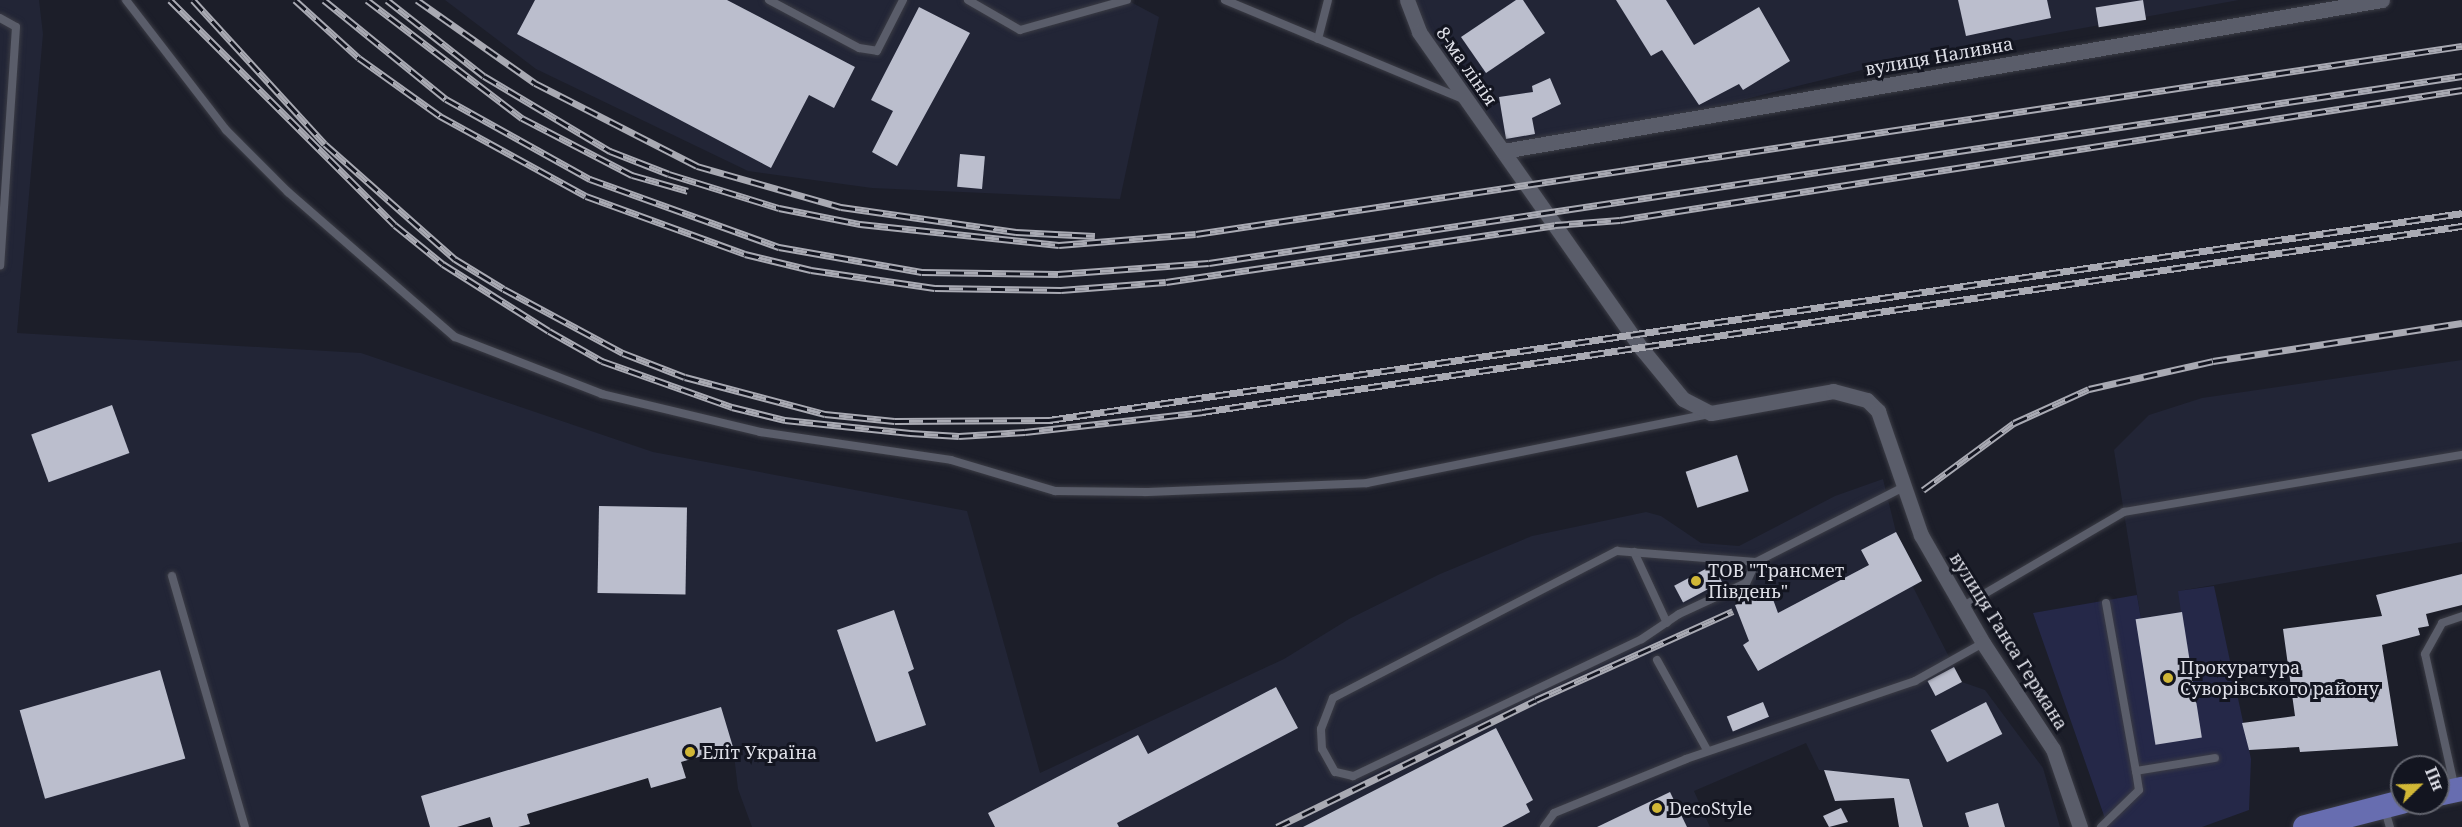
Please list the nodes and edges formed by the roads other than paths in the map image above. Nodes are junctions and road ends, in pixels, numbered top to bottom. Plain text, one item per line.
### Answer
1 (126, 0) edge
2 (769, 0) edge
3 (903, 0) edge
4 (968, 0) edge
5 (1127, 0) edge
6 (1225, 0) edge
7 (1328, 0) edge
8 (1407, 0) edge
9 (2382, 0) edge
10 (0, 18) edge
11 (1318, 39) junction
12 (1468, 101) junction
13 (1503, 151) junction
14 (0, 265) edge
15 (1711, 414) junction
16 (2462, 455) edge
17 (1904, 487) junction
18 (1634, 552) junction
19 (1756, 562) junction
20 (172, 576) dead end
21 (2106, 603) dead end
22 (1962, 607) junction
23 (2462, 616) edge
24 (1667, 623) junction
25 (1983, 643) junction
26 (1657, 660) dead end
27 (1707, 750) junction
28 (2215, 758) dead end
29 (2136, 771) junction
30 (2452, 791) edge
31 (2390, 811) edge
32 (245, 827) edge
33 (1544, 827) edge
34 (2080, 827) edge
35 (2101, 827) edge
36 (2306, 827) edge

1 - 15 lane
2 - 3 lane
4 - 5 lane
6 - 11 lane
7 - 11 lane
8 - 12 street, 8-ма лінія
9 - 13 street, вулиця Наливна
10 - 14 lane
11 - 12 lane
12 - 13 street, 8-ма лінія
13 - 15 street, 8-ма лінія
15 - 17 street, вулиця Ганса Германа
16 - 22 lane
17 - 19 lane
17 - 22 street, вулиця Ганса Германа
18 - 19 lane
18 - 24 lane
18 - 24 lane
19 - 24 lane
20 - 32 lane
21 - 29 lane
22 - 25 street, вулиця Ганса Германа
23 - 30 lane
25 - 27 lane
25 - 34 street, вулиця Ганса Германа
26 - 27 lane
27 - 33 lane
28 - 29 lane
29 - 35 lane
31 - 36 main road

